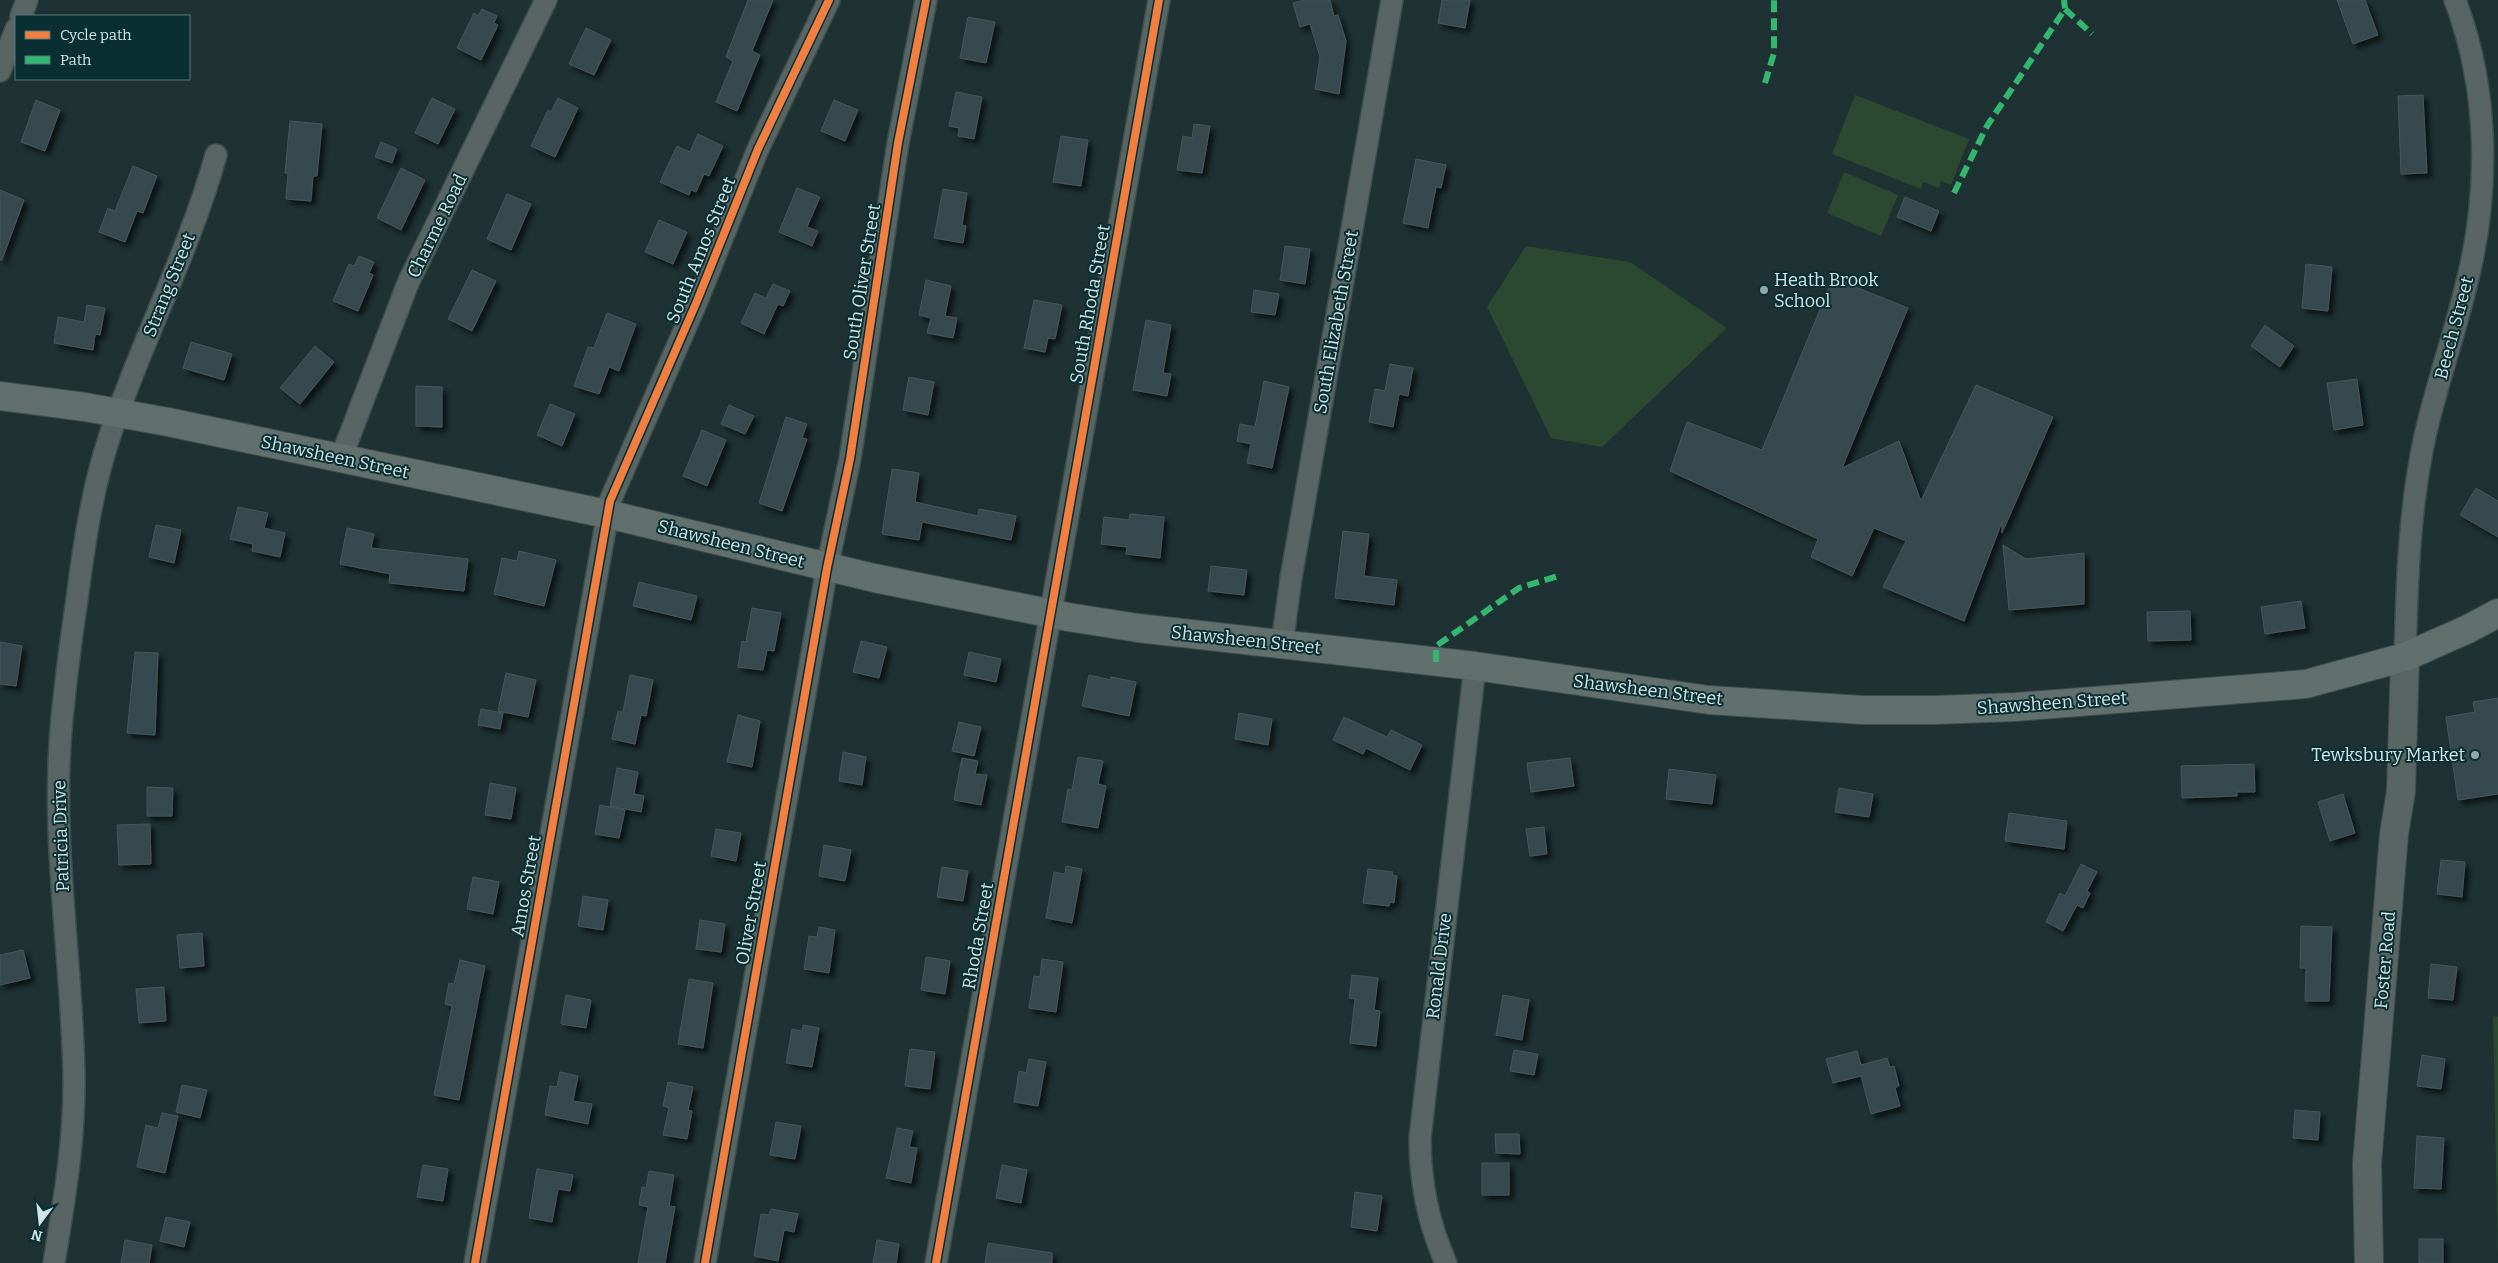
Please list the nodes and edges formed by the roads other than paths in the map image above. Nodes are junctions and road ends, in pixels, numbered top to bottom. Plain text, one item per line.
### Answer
1 (27, 0) edge
2 (546, 0) edge
3 (829, 0) edge
4 (926, 0) edge
5 (1159, 0) edge
6 (1392, 0) edge
7 (2456, 0) edge
8 (21, 15) edge
9 (15, 32) edge
10 (0, 71) edge
11 (216, 155) dead end
12 (0, 396) edge
13 (118, 413) junction
14 (341, 458) junction
15 (607, 514) junction
16 (827, 568) junction
17 (1050, 613) junction
18 (2498, 613) edge
19 (2498, 625) edge
20 (2468, 629) junction
21 (1282, 644) junction
22 (2405, 657) junction
23 (1475, 666) junction
24 (54, 1263) edge
25 (475, 1263) edge
26 (705, 1263) edge
27 (936, 1263) edge
28 (1446, 1263) edge
29 (2369, 1263) edge

1 - 8 street
2 - 14 street, Charme Road
3 - 15 street, South Amos Street
4 - 16 street, South Oliver Street
5 - 17 street, South Rhoda Street
6 - 21 street, South Elizabeth Street
7 - 22 street, Beech Street
9 - 10 street
11 - 13 street, Strang Street
12 - 13 main road, Shawsheen Street
13 - 14 main road, Shawsheen Street
13 - 24 street, Patricia Drive
14 - 15 main road, Shawsheen Street
15 - 16 main road, Shawsheen Street
15 - 25 street, Amos Street
16 - 17 main road, Shawsheen Street
16 - 26 street, Oliver Street
17 - 21 main road, Shawsheen Street
17 - 27 street, Rhoda Street
18 - 20 main road, Shawsheen Street
19 - 20 street
20 - 22 main road, Shawsheen Street
21 - 23 main road, Shawsheen Street
22 - 23 main road, Shawsheen Street
22 - 29 street, Foster Road
23 - 28 street, Ronald Drive

